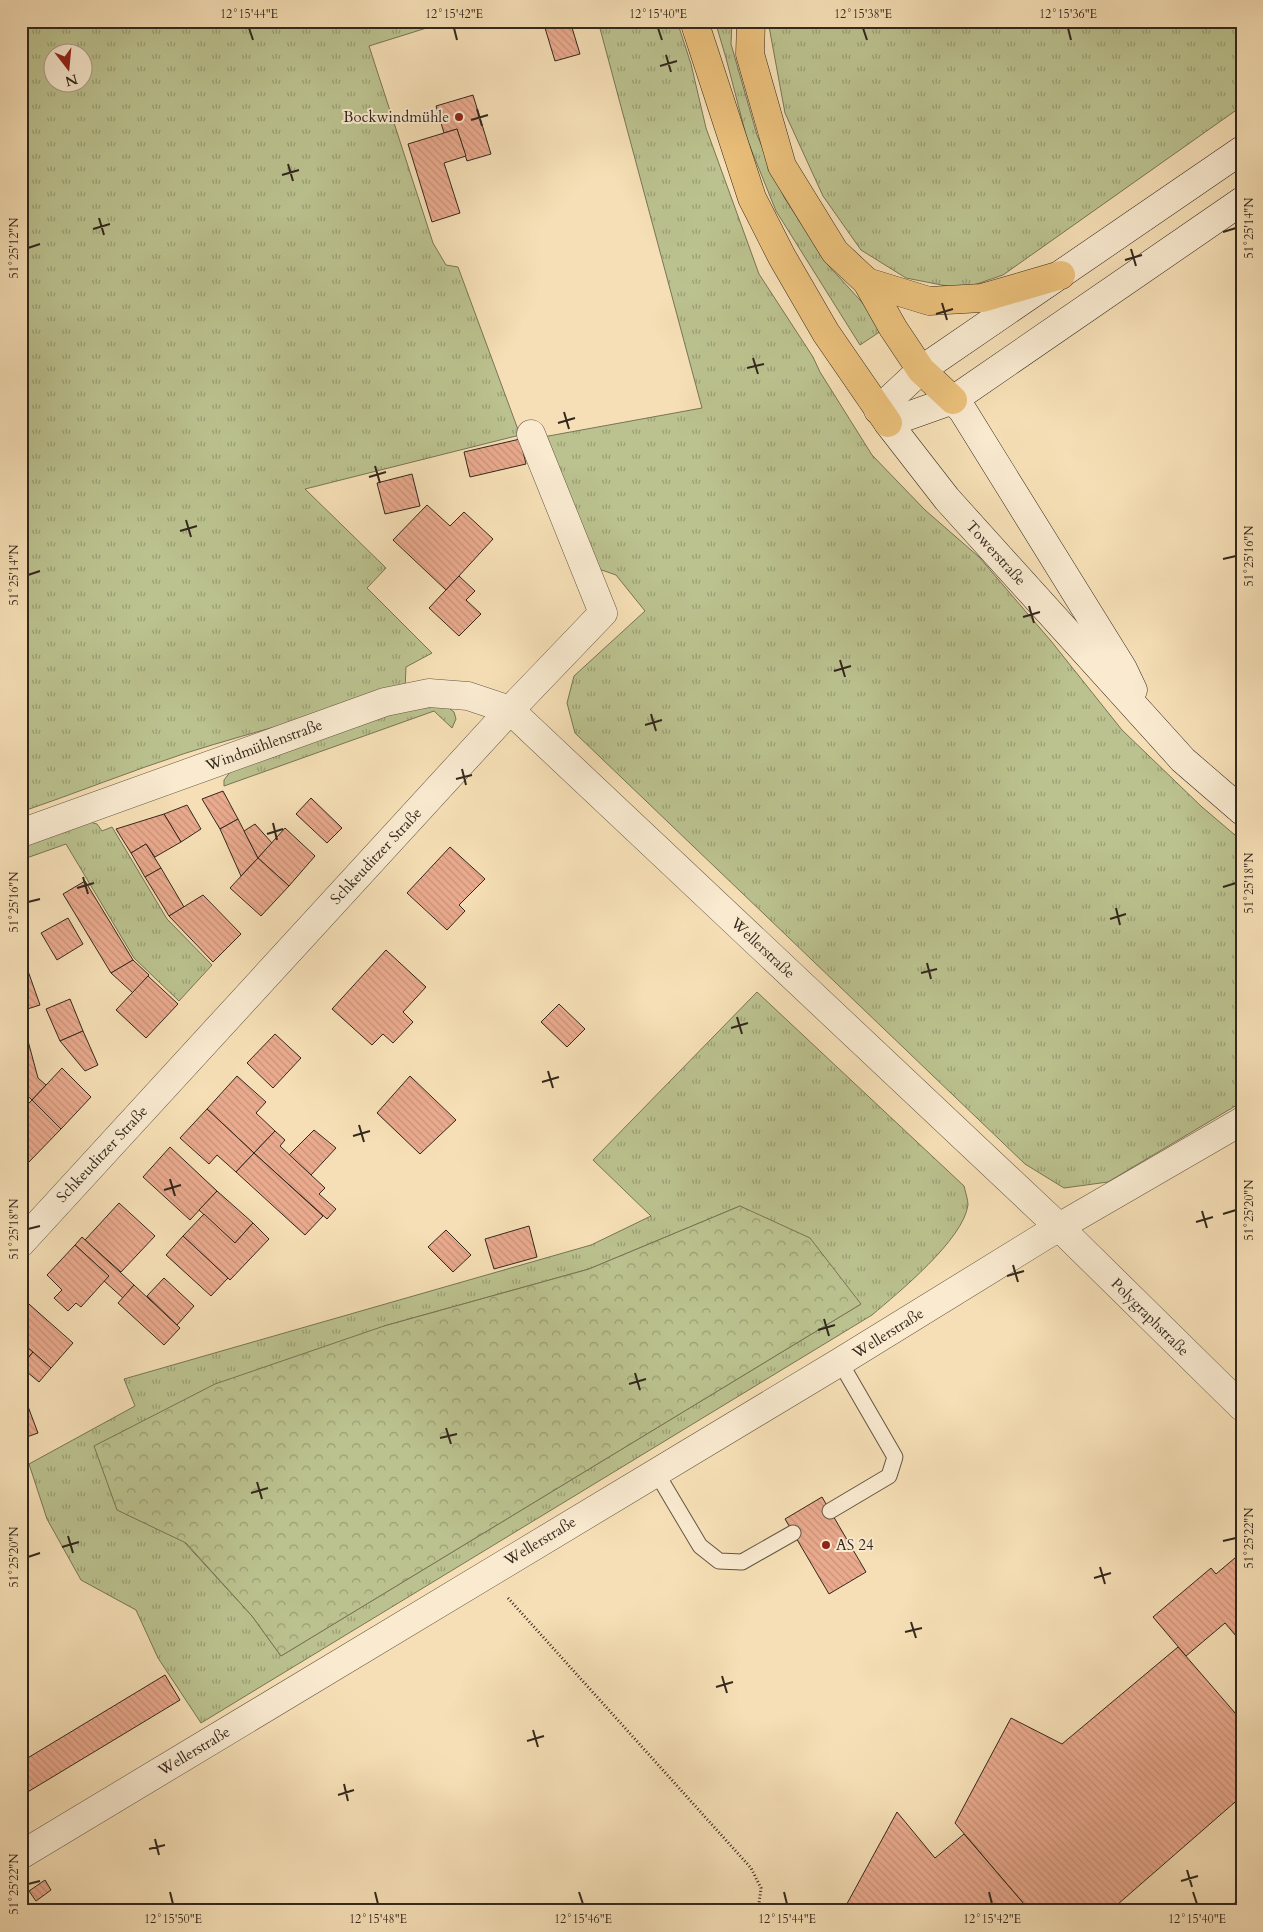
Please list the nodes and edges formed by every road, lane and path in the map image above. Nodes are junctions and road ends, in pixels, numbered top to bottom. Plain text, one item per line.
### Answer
1 (694, 21) edge
2 (751, 21) edge
3 (1242, 150) edge
4 (1242, 201) edge
5 (1061, 275) junction
6 (866, 282) junction
7 (921, 370) junction
8 (953, 400) junction
9 (883, 416) junction
10 (532, 434) dead end
11 (510, 710) junction
12 (1149, 722) junction
13 (1242, 811) edge
14 (21, 833) edge
15 (1242, 1121) edge
16 (1059, 1227) junction
17 (21, 1243) edge
18 (840, 1362) junction
19 (1242, 1406) edge
20 (656, 1472) junction
21 (830, 1511) dead end
22 (793, 1533) dead end
23 (486, 1574) junction
24 (21, 1855) edge
25 (758, 1911) edge

1 - 9 highway
2 - 6 highway
3 - 5 street
4 - 8 street
5 - 6 highway
5 - 7 street
6 - 7 highway
7 - 8 highway
7 - 9 street
8 - 9 street
8 - 12 street, Towerstraße
9 - 12 street, Towerstraße
10 - 11 street, Schkeuditzer Straße
11 - 14 street, Windmühlenstraße
11 - 16 street, Wellerstraße
11 - 17 street, Schkeuditzer Straße
12 - 13 street, Towerstraße
15 - 16 street, Wellerstraße
16 - 18 street, Wellerstraße
16 - 19 street, Polygraphstraße
18 - 20 street, Wellerstraße
18 - 21 lane
20 - 22 lane
20 - 23 street, Wellerstraße
23 - 24 street, Wellerstraße
23 - 25 path

